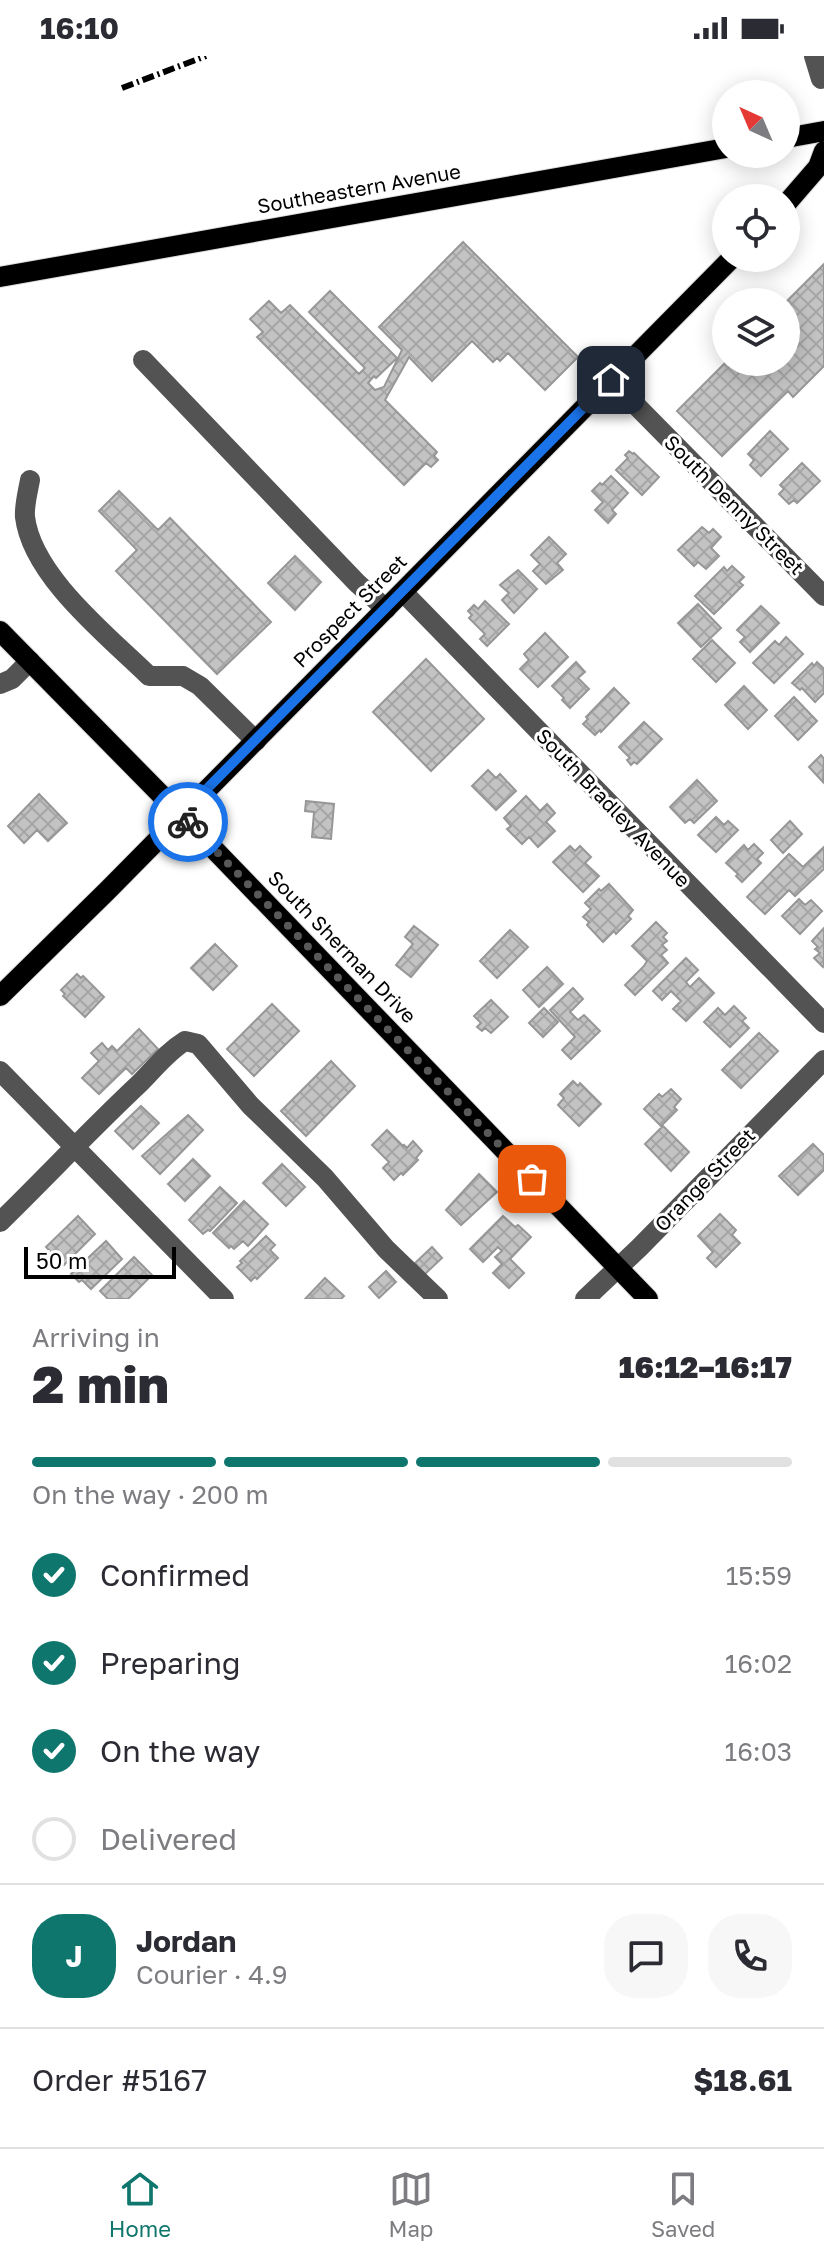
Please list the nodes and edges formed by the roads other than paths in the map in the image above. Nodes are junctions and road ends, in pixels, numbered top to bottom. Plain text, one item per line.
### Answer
1 (814, 56) edge
2 (823, 83) edge
3 (824, 131) edge
4 (800, 135) edge
5 (712, 150) edge
6 (822, 164) edge
7 (800, 188) edge
8 (718, 272) edge
9 (0, 277) edge
10 (143, 360) dead end
11 (611, 380) junction
12 (30, 480) dead end
13 (403, 592) junction
14 (824, 596) edge
15 (386, 609) junction
16 (0, 631) edge
17 (30, 661) junction
18 (0, 684) edge
19 (256, 741) junction
20 (181, 815) junction
21 (0, 996) edge
22 (824, 1023) edge
23 (824, 1060) edge
24 (0, 1071) edge
25 (75, 1148) junction
26 (0, 1222) edge
27 (617, 1268) junction
28 (224, 1299) edge
29 (438, 1299) edge
30 (585, 1299) edge
31 (648, 1299) edge

1 - 2 street
3 - 4 main road
5 - 9 main road, Southeastern Avenue
6 - 7 main road
8 - 11 main road, Prospect Street
10 - 15 street
11 - 13 main road, Prospect Street
11 - 14 street, South Denny Street
12 - 19 street
13 - 15 main road, Prospect Street
13 - 22 street, South Bradley Avenue
15 - 19 main road, Prospect Street
16 - 17 main road, South Sherman Drive
17 - 18 street
17 - 20 main road, South Sherman Drive
19 - 20 main road, Prospect Street
20 - 21 main road, Prospect Street
20 - 27 main road, South Sherman Drive
23 - 27 street, Orange Street
24 - 25 street
25 - 26 street
25 - 28 street
25 - 29 street
27 - 30 street, Orange Street
27 - 31 main road, South Sherman Drive

